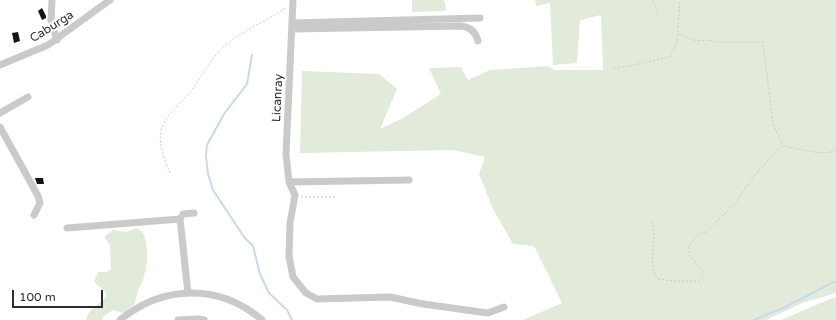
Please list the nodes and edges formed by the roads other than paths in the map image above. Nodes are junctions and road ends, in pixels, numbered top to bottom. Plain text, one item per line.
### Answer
1 (52, 0) edge
2 (110, 0) edge
3 (293, 0) edge
4 (480, 18) dead end
5 (292, 26) junction
6 (57, 40) junction
7 (478, 40) dead end
8 (0, 65) edge
9 (28, 97) dead end
10 (0, 113) edge
11 (0, 127) edge
12 (409, 180) dead end
13 (289, 182) junction
14 (194, 213) dead end
15 (34, 216) dead end
16 (180, 219) junction
17 (67, 228) dead end
18 (188, 293) junction
19 (504, 307) dead end
20 (120, 320) edge
21 (178, 320) edge
22 (195, 320) edge
23 (204, 320) edge
24 (262, 320) edge

1 - 6 street
2 - 6 street, Caburga
3 - 5 street, Licanray
4 - 5 street
5 - 7 street
5 - 13 street, Licanray
6 - 8 street, Caburga
9 - 10 street
11 - 15 street
12 - 13 street
13 - 19 street, Licanray
14 - 16 street
16 - 17 street
16 - 18 street
18 - 20 street
18 - 24 street
21 - 22 street
22 - 23 street

